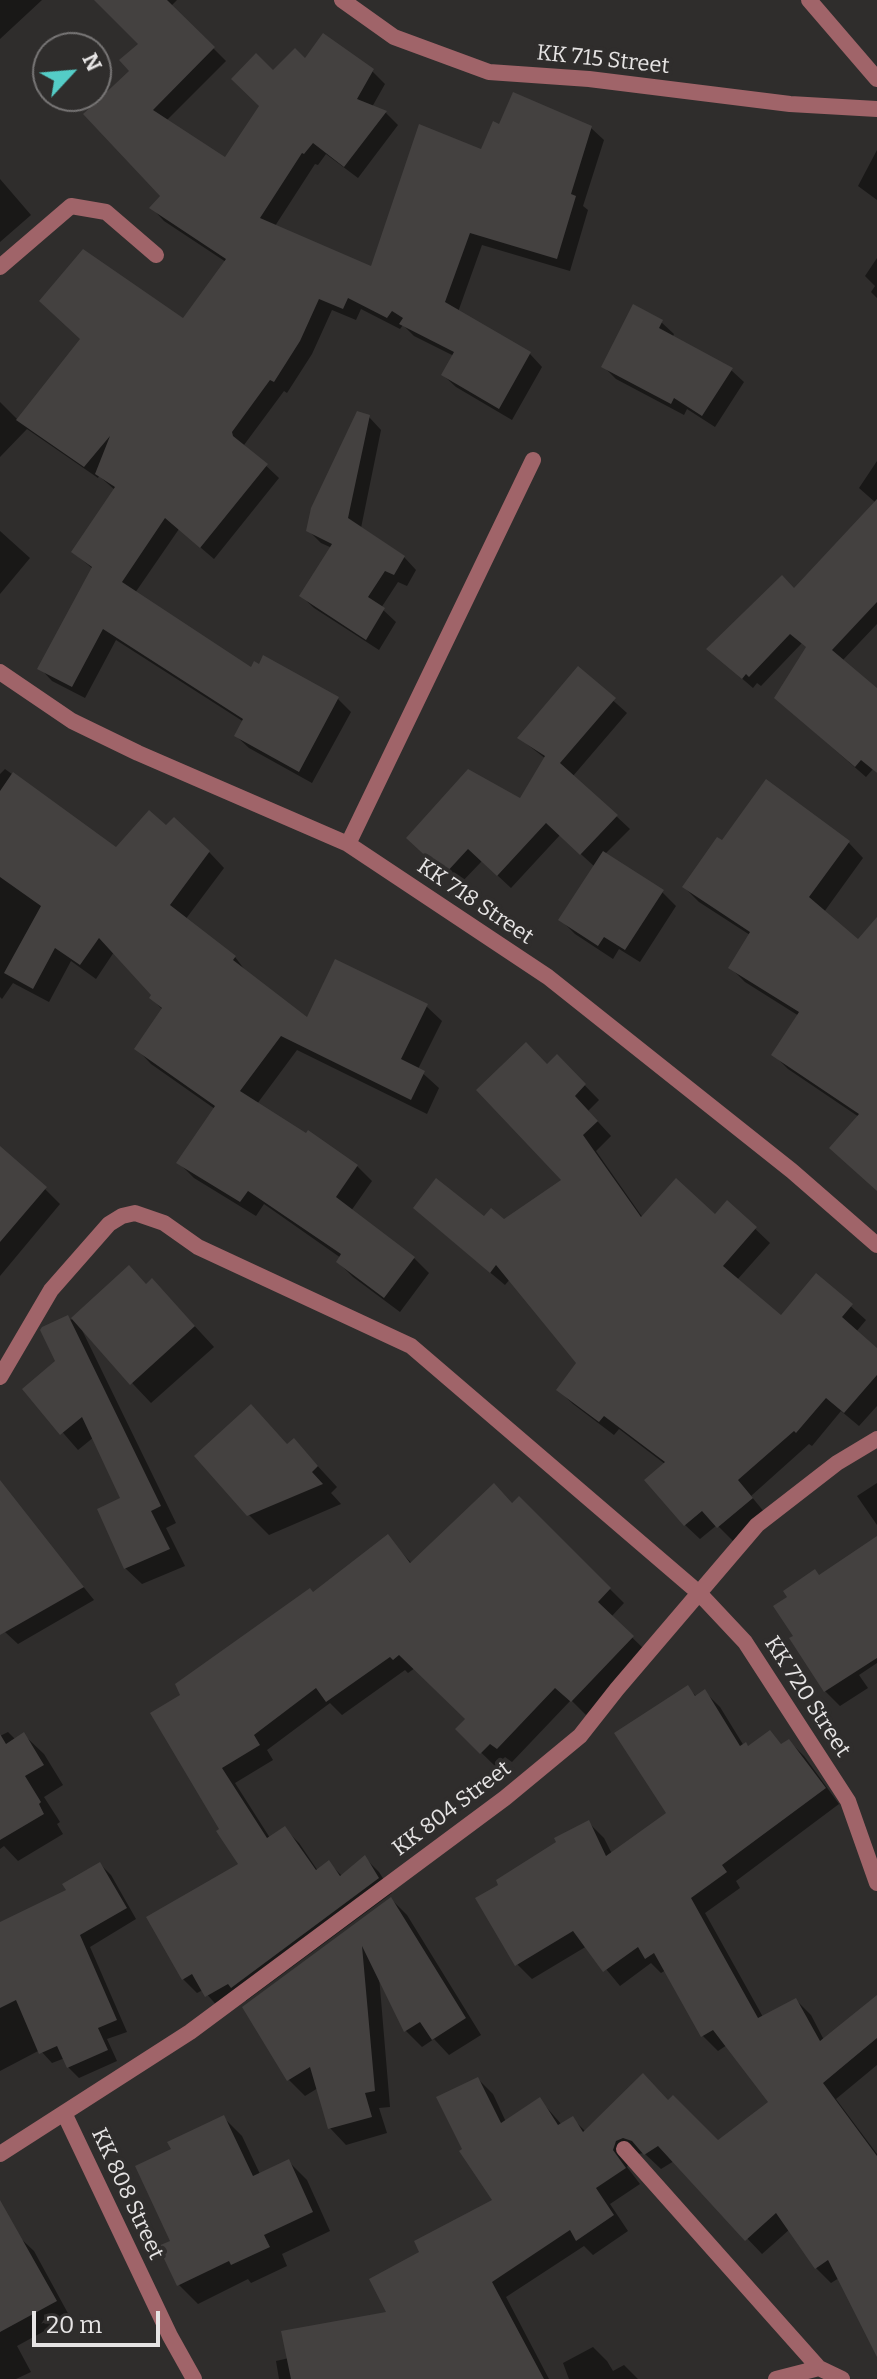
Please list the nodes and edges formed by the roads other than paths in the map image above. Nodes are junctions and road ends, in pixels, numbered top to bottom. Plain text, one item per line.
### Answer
1 (342, 0) edge
2 (809, 0) edge
3 (877, 79) edge
4 (877, 109) edge
5 (156, 255) dead end
6 (0, 267) edge
7 (533, 460) dead end
8 (0, 672) edge
9 (348, 844) junction
10 (877, 1245) edge
11 (0, 1377) edge
12 (877, 1439) edge
13 (699, 1593) junction
14 (877, 1883) edge
15 (64, 2113) junction
16 (624, 2149) dead end
17 (0, 2154) edge
18 (819, 2368) junction
19 (194, 2379) edge
20 (776, 2379) edge
21 (842, 2379) edge

1 - 4 street, KK 715 Street
2 - 3 street
5 - 6 street
7 - 9 street
8 - 9 street, KK 718 Street
9 - 10 street, KK 718 Street
11 - 13 street, KK 720 Street
12 - 13 street, KK 804 Street
13 - 14 street, KK 720 Street
13 - 15 street, KK 804 Street
15 - 17 street, KK 804 Street
15 - 19 street, KK 808 Street
16 - 18 street
18 - 20 street
18 - 21 street

